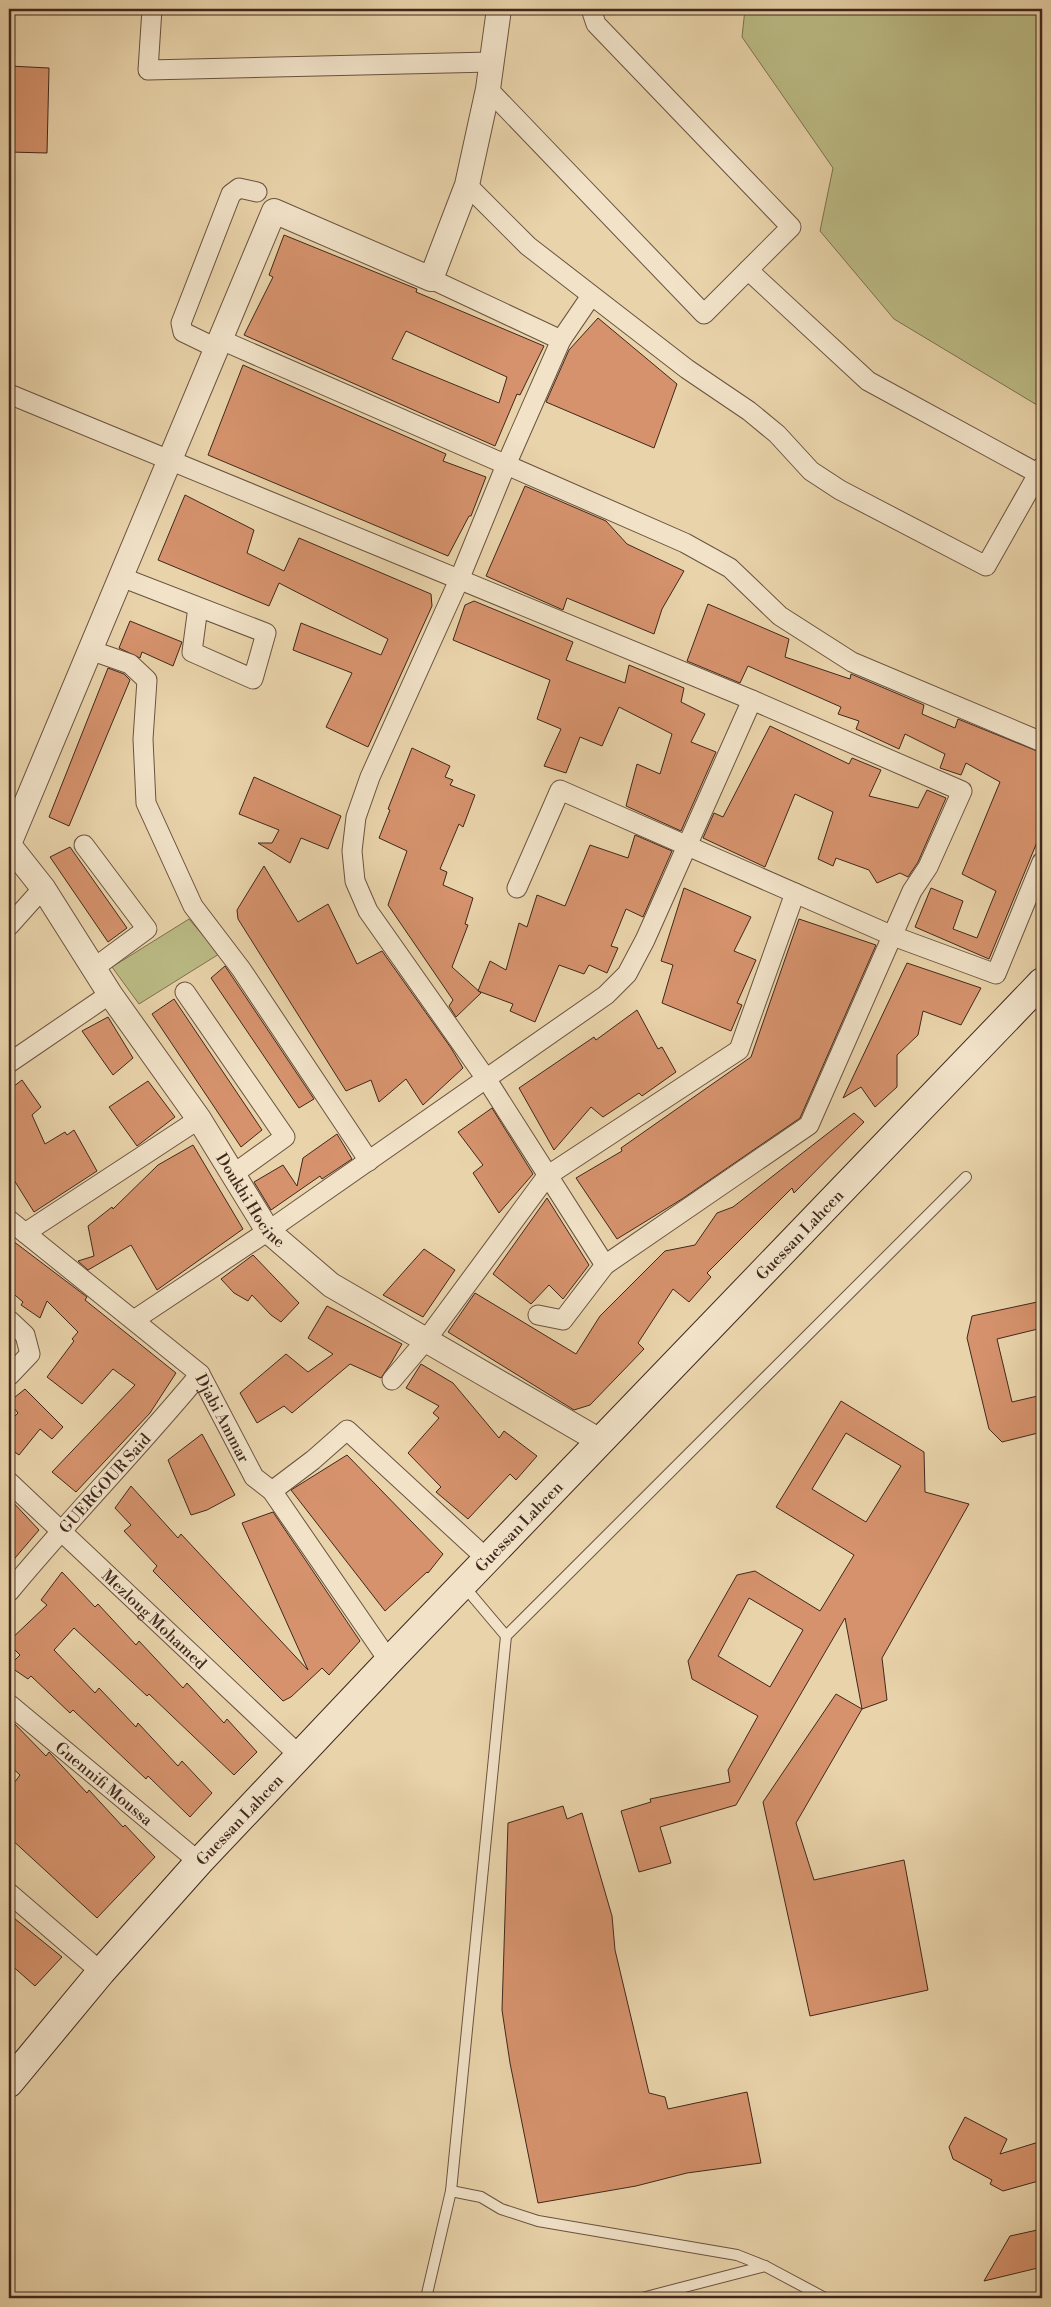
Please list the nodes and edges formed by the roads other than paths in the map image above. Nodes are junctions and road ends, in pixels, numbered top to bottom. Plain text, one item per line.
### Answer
1 (152, 9) edge
2 (499, 9) edge
3 (609, 9) edge
4 (594, 16) edge
5 (491, 62) junction
6 (488, 89) junction
7 (467, 185) junction
8 (257, 192) dead end
9 (748, 270) junction
10 (431, 279) junction
11 (592, 296) junction
12 (561, 340) junction
13 (217, 343) junction
14 (9, 394) edge
15 (169, 459) junction
16 (506, 465) junction
17 (1040, 471) edge
18 (121, 577) junction
19 (459, 580) junction
20 (198, 607) dead end
21 (90, 650) junction
22 (752, 700) junction
23 (1042, 742) edge
24 (9, 844) edge
25 (84, 845) dead end
26 (686, 846) junction
27 (1042, 862) edge
28 (43, 888) junction
29 (517, 888) dead end
30 (795, 893) junction
31 (9, 926) edge
32 (893, 936) junction
33 (94, 968) junction
34 (1042, 982) edge
35 (185, 992) dead end
36 (110, 994) junction
37 (9, 1064) edge
38 (487, 1080) junction
39 (199, 1119) junction
40 (369, 1162) junction
41 (232, 1174) junction
42 (547, 1176) junction
43 (966, 1177) dead end
44 (9, 1220) edge
45 (268, 1231) junction
46 (25, 1233) junction
47 (605, 1265) junction
48 (538, 1316) dead end
49 (9, 1320) edge
50 (134, 1320) junction
51 (426, 1340) junction
52 (200, 1374) junction
53 (9, 1376) edge
54 (392, 1380) dead end
55 (600, 1441) junction
56 (9, 1482) edge
57 (272, 1491) junction
58 (59, 1531) junction
59 (487, 1559) junction
60 (463, 1584) junction
61 (9, 1592) edge
62 (506, 1636) junction
63 (388, 1661) junction
64 (9, 1704) edge
65 (300, 1756) junction
66 (199, 1862) junction
67 (9, 1893) edge
68 (100, 1972) junction
69 (9, 2083) edge
70 (451, 2191) junction
71 (765, 2266) junction
72 (426, 2298) edge
73 (642, 2298) edge
74 (825, 2298) edge

1 - 5 street
2 - 5 street
3 - 4 street
4 - 9 street
5 - 6 street
6 - 7 street
6 - 9 street
7 - 10 street
7 - 11 street
8 - 13 street
9 - 17 street
10 - 12 street
10 - 13 street
11 - 12 street
11 - 17 street
12 - 16 street
13 - 15 street
13 - 16 street
14 - 15 street
15 - 18 street
15 - 19 street
16 - 19 street
16 - 23 street
18 - 20 street
18 - 21 street
19 - 22 street
19 - 38 street
21 - 24 street
21 - 40 street
22 - 26 street
22 - 32 street
24 - 28 street, Doukhi Hocine
25 - 33 street
26 - 29 street
26 - 30 street
26 - 38 street
27 - 32 street
28 - 31 street
28 - 33 street, Doukhi Hocine
30 - 32 street
30 - 42 street
32 - 47 street
33 - 36 street, Doukhi Hocine
34 - 55 main road, Guessan Lahcen
35 - 41 street
36 - 37 street
36 - 39 street, Doukhi Hocine
38 - 40 street
38 - 42 street
39 - 41 street, Doukhi Hocine
39 - 46 street
40 - 45 street
41 - 45 street, Doukhi Hocine
42 - 47 street
42 - 51 street
43 - 62 lane
44 - 46 street, Djabi Ammar
45 - 50 street
45 - 51 street, Doukhi Hocine
46 - 50 street, Djabi Ammar
47 - 48 street
49 - 53 street
50 - 52 street, Djabi Ammar
51 - 54 street
51 - 55 street, Doukhi Hocine
52 - 57 street, Djabi Ammar
52 - 58 street, GUERGOUR Said
55 - 59 main road, Guessan Lahcen
56 - 58 street, Mezloug Mohamed
57 - 59 street
57 - 63 street, Djabi Ammar
58 - 61 street, GUERGOUR Said
58 - 65 street, Mezloug Mohamed
59 - 60 main road, Guessan Lahcen
60 - 62 lane
60 - 63 main road, Guessan Lahcen
62 - 70 lane
63 - 65 main road, Guessan Lahcen
64 - 66 street, Guennifi Moussa
65 - 66 main road, Guessan Lahcen
66 - 68 main road, Guessan Lahcen
67 - 68 street
68 - 69 main road, Guessan Lahcen
70 - 71 lane
70 - 72 lane
71 - 73 lane
71 - 74 lane

